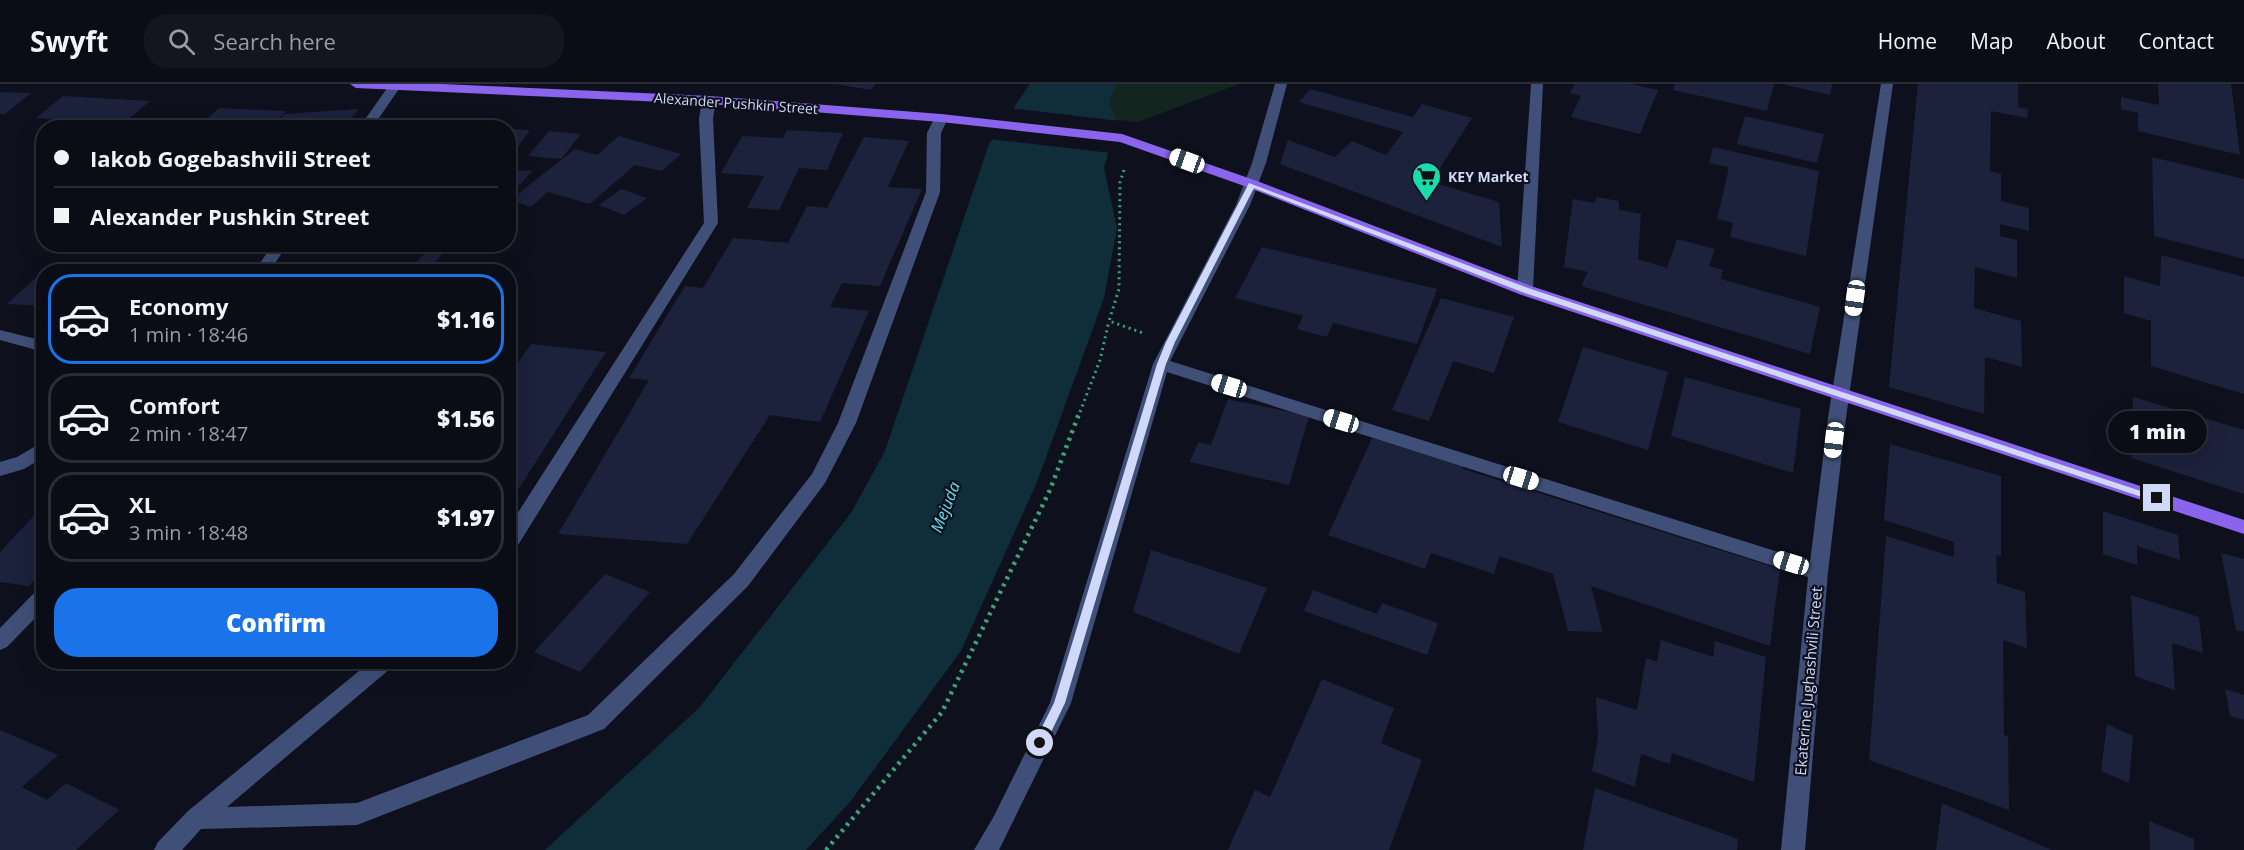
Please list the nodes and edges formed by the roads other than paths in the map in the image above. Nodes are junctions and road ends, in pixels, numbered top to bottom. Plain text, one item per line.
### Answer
1 (356, 84) edge
2 (1281, 84) edge
3 (1537, 84) edge
4 (1887, 84) edge
5 (395, 86) junction
6 (709, 100) junction
7 (941, 118) junction
8 (371, 120) edge
9 (1252, 184) junction
10 (1525, 290) junction
11 (0, 335) edge
12 (36, 345) edge
13 (1161, 364) junction
14 (1841, 393) junction
15 (36, 453) edge
16 (0, 469) edge
17 (2244, 527) edge
18 (516, 532) edge
19 (1818, 572) junction
20 (36, 604) edge
21 (0, 641) edge
22 (376, 669) edge
23 (196, 819) junction
24 (166, 850) edge
25 (986, 850) edge
26 (1793, 850) edge

1 - 5 main road, Alexander Pushkin Street
2 - 9 street
3 - 10 street
4 - 14 street, Ekaterine Jughashvili Street
5 - 6 main road, Alexander Pushkin Street
5 - 8 street
6 - 7 main road, Alexander Pushkin Street
6 - 18 street
7 - 9 main road, Alexander Pushkin Street
7 - 23 street
9 - 10 main road
9 - 13 street
10 - 14 main road
11 - 12 street
13 - 19 street
13 - 25 street
14 - 17 main road
14 - 19 street, Ekaterine Jughashvili Street
15 - 16 street
19 - 26 street, Ekaterine Jughashvili Street
20 - 21 street
22 - 23 street
23 - 24 street

